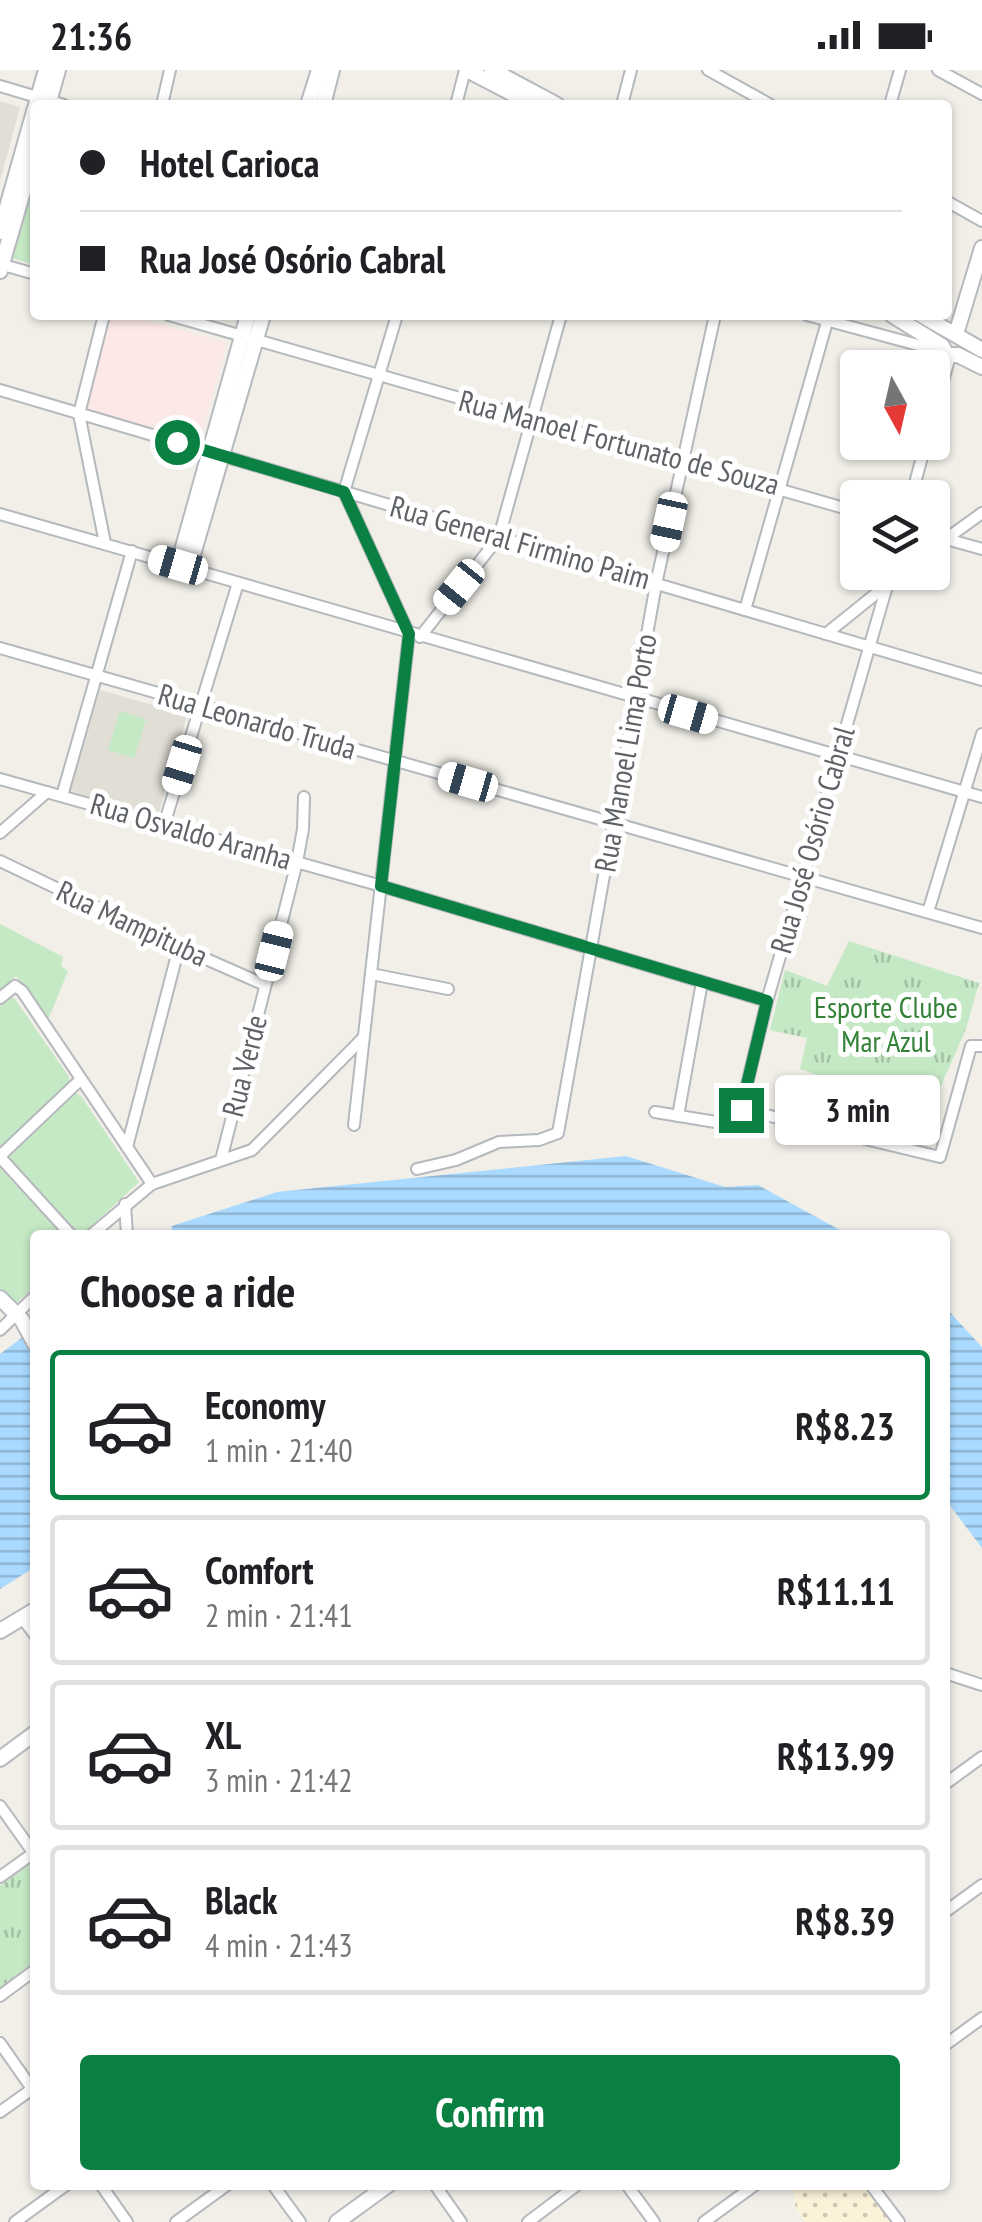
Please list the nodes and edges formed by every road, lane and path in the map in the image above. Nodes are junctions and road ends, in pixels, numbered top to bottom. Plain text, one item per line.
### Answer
1 (46, 70) edge
2 (58, 70) edge
3 (170, 70) edge
4 (318, 70) edge
5 (332, 70) edge
6 (466, 70) edge
7 (492, 70) edge
8 (631, 70) edge
9 (708, 70) edge
10 (900, 70) edge
11 (938, 70) edge
12 (0, 86) edge
13 (982, 94) edge
14 (35, 100) edge
15 (45, 100) edge
16 (47, 100) edge
17 (163, 100) edge
18 (309, 100) edge
19 (324, 100) edge
20 (457, 100) edge
21 (524, 100) edge
22 (548, 100) edge
23 (623, 100) edge
24 (762, 100) edge
25 (891, 100) edge
26 (30, 152) edge
27 (30, 161) edge
28 (20, 184) junction
29 (952, 204) edge
30 (982, 221) edge
31 (0, 232) edge
32 (982, 248) edge
33 (1, 266) edge
34 (30, 273) edge
35 (103, 320) edge
36 (185, 320) edge
37 (248, 320) edge
38 (259, 320) edge
39 (396, 320) edge
40 (560, 320) edge
41 (714, 320) edge
42 (827, 320) edge
43 (835, 320) edge
44 (900, 320) edge
45 (930, 320) edge
46 (957, 335) junction
47 (248, 339) junction
48 (941, 350) edge
49 (945, 350) edge
50 (948, 350) edge
51 (982, 350) edge
52 (950, 353) edge
53 (982, 366) edge
54 (379, 377) junction
55 (0, 390) edge
56 (79, 414) junction
57 (532, 418) junction
58 (216, 454) junction
59 (682, 459) junction
60 (780, 487) junction
61 (344, 492) junction
62 (840, 506) edge
63 (982, 513) edge
64 (0, 514) edge
65 (950, 535) edge
66 (499, 537) junction
67 (950, 539) edge
68 (105, 543) junction
69 (982, 549) edge
70 (132, 551) junction
71 (183, 567) junction
72 (238, 583) junction
73 (656, 584) junction
74 (882, 590) edge
75 (886, 590) edge
76 (746, 610) junction
77 (826, 634) junction
78 (414, 636) junction
79 (868, 646) junction
80 (0, 648) edge
81 (95, 676) junction
82 (982, 680) edge
83 (635, 699) junction
84 (200, 706) junction
85 (982, 734) edge
86 (837, 754) junction
87 (395, 762) junction
88 (0, 778) edge
89 (46, 792) junction
90 (966, 792) junction
91 (62, 796) junction
92 (304, 797) dead end
93 (982, 797) edge
94 (614, 823) junction
95 (164, 825) junction
96 (0, 833) edge
97 (0, 860) edge
98 (296, 862) junction
99 (803, 876) junction
100 (381, 886) junction
101 (928, 912) junction
102 (982, 928) edge
103 (179, 947) junction
104 (592, 949) junction
105 (371, 974) junction
106 (702, 982) junction
107 (265, 985) junction
108 (448, 989) dead end
109 (0, 998) edge
110 (767, 1001) junction
111 (364, 1038) junction
112 (976, 1046) edge
113 (80, 1080) junction
114 (741, 1110) junction
115 (655, 1112) dead end
116 (678, 1116) junction
117 (354, 1126) dead end
118 (127, 1146) junction
119 (0, 1157) edge
120 (221, 1160) junction
121 (417, 1169) dead end
122 (152, 1184) junction
123 (126, 1204) junction
124 (66, 1230) edge
125 (97, 1230) edge
126 (127, 1230) edge
127 (0, 1298) edge
128 (30, 1300) edge
129 (15, 1314) junction
130 (0, 1330) edge
131 (30, 1335) edge
132 (28, 1614) edge
133 (0, 1631) edge
134 (950, 1675) edge
135 (982, 1685) edge
136 (30, 1738) edge
137 (982, 1757) edge
138 (0, 1759) edge
139 (950, 1780) edge
140 (0, 1806) edge
141 (30, 1846) edge
142 (30, 1856) edge
143 (0, 1877) edge
144 (982, 1885) edge
145 (950, 1908) edge
146 (30, 1974) edge
147 (0, 1996) edge
148 (982, 2018) edge
149 (950, 2041) edge
150 (0, 2044) edge
151 (30, 2084) edge
152 (30, 2092) edge
153 (0, 2112) edge
154 (59, 2190) edge
155 (105, 2190) edge
156 (221, 2190) edge
157 (277, 2190) edge
158 (381, 2190) edge
159 (439, 2190) edge
160 (570, 2190) edge
161 (631, 2190) edge
162 (747, 2190) edge
163 (874, 2190) edge
164 (15, 2222) edge
165 (127, 2222) edge
166 (176, 2222) edge
167 (300, 2222) edge
168 (337, 2222) edge
169 (461, 2222) edge
170 (528, 2222) edge
171 (654, 2222) edge
172 (704, 2222) edge
173 (898, 2222) edge

1 - 15 main road
2 - 16 main road
3 - 17 street
4 - 18 main road
5 - 19 main road
6 - 20 street
6 - 21 main road
7 - 22 main road
8 - 23 street
9 - 24 street
10 - 25 street
11 - 13 street
12 - 14 street
26 - 28 main road
27 - 28 main road
28 - 31 main road
28 - 33 main road
29 - 30 street
32 - 46 main road
33 - 34 street
35 - 56 street
36 - 47 street, Rua Manoel Fortunato de Souza
37 - 47 main road
38 - 47 main road
39 - 54 street
40 - 57 street
41 - 59 street, Rua Manoel Lima Porto
42 - 60 street
43 - 48 street
44 - 49 main road
45 - 46 main road
46 - 50 main road
46 - 51 main road
47 - 54 street, Rua Manoel Fortunato de Souza
47 - 58 main road
52 - 53 main road
54 - 57 street, Rua Manoel Fortunato de Souza
54 - 61 street
55 - 56 street, Rua General Firmino Paim
56 - 58 street, Rua General Firmino Paim
56 - 68 street
57 - 59 street, Rua Manoel Fortunato de Souza
57 - 66 street
58 - 61 street, Rua General Firmino Paim
58 - 71 main road
59 - 60 street, Rua Manoel Fortunato de Souza
59 - 73 street, Rua Manoel Lima Porto
60 - 62 street, Rua Manoel Fortunato de Souza
60 - 76 street
61 - 66 street, Rua General Firmino Paim
61 - 78 street
63 - 65 street
64 - 68 street
66 - 73 street, Rua General Firmino Paim
66 - 78 street
67 - 69 street
68 - 70 street
70 - 71 street
70 - 81 street
71 - 72 street
72 - 78 street
72 - 84 street
73 - 76 street, Rua General Firmino Paim
73 - 83 street, Rua Manoel Lima Porto
74 - 77 street
75 - 79 street, Rua José Osório Cabral
76 - 77 street, Rua General Firmino Paim
77 - 79 street, Rua General Firmino Paim
78 - 83 street
78 - 87 street
79 - 82 street, Rua General Firmino Paim
79 - 86 street, Rua José Osório Cabral
80 - 81 street, Rua Leonardo Truda
81 - 84 street, Rua Leonardo Truda
81 - 91 street
83 - 86 street
83 - 94 street, Rua Manoel Lima Porto
84 - 87 street, Rua Leonardo Truda
84 - 95 street
85 - 90 street
86 - 90 street
86 - 99 street, Rua José Osório Cabral
87 - 94 street, Rua Leonardo Truda
87 - 100 street
88 - 89 street, Rua Osvaldo Aranha
89 - 91 street, Rua Osvaldo Aranha
89 - 96 street
90 - 93 street
90 - 101 street
91 - 95 street, Rua Osvaldo Aranha
92 - 98 street, Rua Verde
94 - 99 street, Rua Leonardo Truda
94 - 104 street, Rua Manoel Lima Porto
95 - 98 street, Rua Osvaldo Aranha
97 - 103 street, Rua Mampituba
98 - 100 street, Rua Osvaldo Aranha
98 - 107 street, Rua Verde
99 - 101 street, Rua Leonardo Truda
99 - 110 street, Rua José Osório Cabral
100 - 104 street, Rua Osvaldo Aranha
100 - 105 street
101 - 102 street, Rua Leonardo Truda
103 - 107 street, Rua Mampituba
103 - 118 street
104 - 106 street, Rua Osvaldo Aranha
104 - 121 street, Rua Manoel Lima Porto
105 - 108 street
105 - 111 street
106 - 110 street, Rua Osvaldo Aranha
106 - 116 street
107 - 120 street, Rua Verde
109 - 113 street
110 - 114 street, Rua José Osório Cabral
111 - 117 street
111 - 120 street
112 - 114 street
113 - 118 street
113 - 119 street
114 - 116 street
115 - 116 street
118 - 122 street
119 - 124 street
120 - 122 street
122 - 123 street
123 - 125 street
123 - 126 street
127 - 129 main road
128 - 129 street
129 - 130 street
129 - 131 main road
132 - 133 main road
134 - 135 street
136 - 138 main road
137 - 139 street
140 - 141 street
142 - 143 street
144 - 145 street
146 - 147 street
148 - 149 street
150 - 151 street
152 - 153 street
154 - 164 street
155 - 165 street
156 - 166 street
157 - 167 street
158 - 168 main road
159 - 169 street
160 - 170 street
161 - 171 street
162 - 172 street
163 - 173 street

